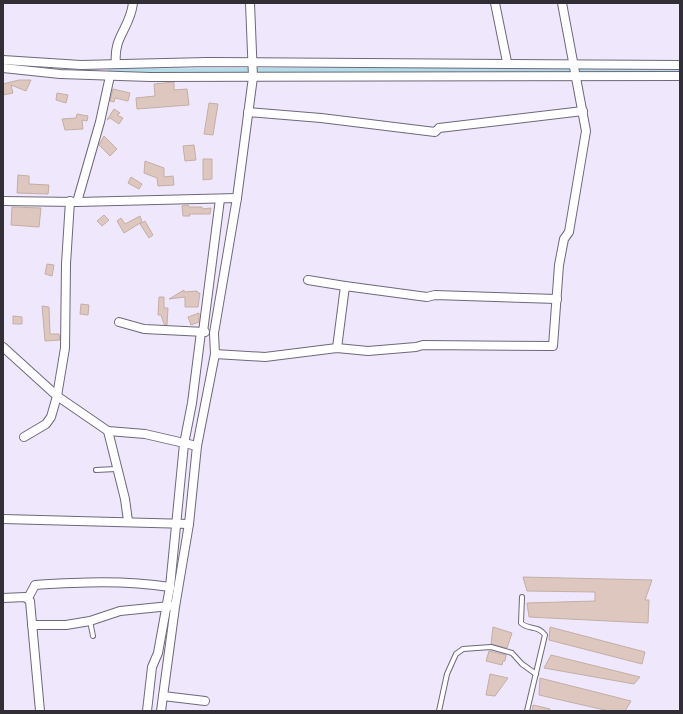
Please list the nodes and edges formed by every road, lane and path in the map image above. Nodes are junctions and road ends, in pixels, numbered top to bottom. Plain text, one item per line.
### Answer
1 (133, 3) edge
2 (250, 3) edge
3 (495, 3) edge
4 (562, 3) edge
5 (3, 60) edge
6 (254, 63) junction
7 (504, 63) junction
8 (116, 64) junction
9 (573, 64) junction
10 (680, 64) edge
11 (3, 68) edge
12 (504, 75) junction
13 (110, 76) junction
14 (576, 76) junction
15 (680, 76) edge
16 (253, 77) junction
17 (583, 111) junction
18 (248, 112) junction
19 (237, 198) junction
20 (220, 199) junction
21 (3, 201) edge
22 (74, 201) junction
23 (308, 280) dead end
24 (345, 286) junction
25 (557, 299) junction
26 (119, 322) dead end
27 (202, 332) junction
28 (214, 333) junction
29 (3, 346) edge
30 (337, 348) junction
31 (215, 354) junction
32 (57, 396) junction
33 (108, 431) junction
34 (24, 437) dead end
35 (184, 444) junction
36 (197, 446) junction
37 (116, 469) junction
38 (96, 470) dead end
39 (3, 519) edge
40 (128, 521) junction
41 (177, 524) junction
42 (189, 524) junction
43 (170, 587) junction
44 (522, 597) dead end
45 (3, 598) edge
46 (28, 598) junction
47 (165, 606) junction
48 (175, 607) junction
49 (90, 621) junction
50 (32, 625) junction
51 (93, 636) dead end
52 (158, 651) junction
53 (169, 653) junction
54 (536, 674) junction
55 (150, 686) junction
56 (164, 687) junction
57 (163, 696) junction
58 (205, 701) dead end
59 (40, 711) edge
60 (147, 711) edge
61 (161, 711) edge
62 (439, 711) edge
63 (527, 711) edge

1 - 8 street
2 - 6 street
3 - 7 street
4 - 9 street
5 - 8 street
6 - 7 street
6 - 8 street
6 - 16 street
7 - 9 street
7 - 12 street
9 - 10 street
9 - 14 street
11 - 13 street
12 - 14 street
12 - 16 street
13 - 16 street
13 - 22 street
14 - 15 street
14 - 17 street
16 - 18 street
17 - 18 street
17 - 25 street
18 - 19 street
19 - 20 street
19 - 28 street
20 - 22 street
20 - 27 street
21 - 22 street
22 - 32 street
23 - 24 street
24 - 25 street
24 - 30 street
25 - 30 street
26 - 27 street
27 - 28 street
27 - 35 street
28 - 31 street
29 - 32 street
30 - 31 street
31 - 36 street
32 - 33 street
32 - 34 street
33 - 35 street
33 - 37 street
35 - 36 street
35 - 41 street
36 - 42 street
37 - 38 lane
37 - 40 street
39 - 40 street
40 - 41 street
41 - 42 street
41 - 43 street
42 - 48 street
43 - 46 street
43 - 47 street
44 - 54 lane
45 - 46 street
46 - 50 street
47 - 48 street
47 - 49 street
47 - 52 street
48 - 53 street
49 - 50 street
49 - 51 lane
50 - 59 street
52 - 53 street
52 - 55 street
53 - 56 street
54 - 62 lane
54 - 63 lane
55 - 56 street
55 - 60 street
56 - 57 street
57 - 58 street
57 - 61 street

